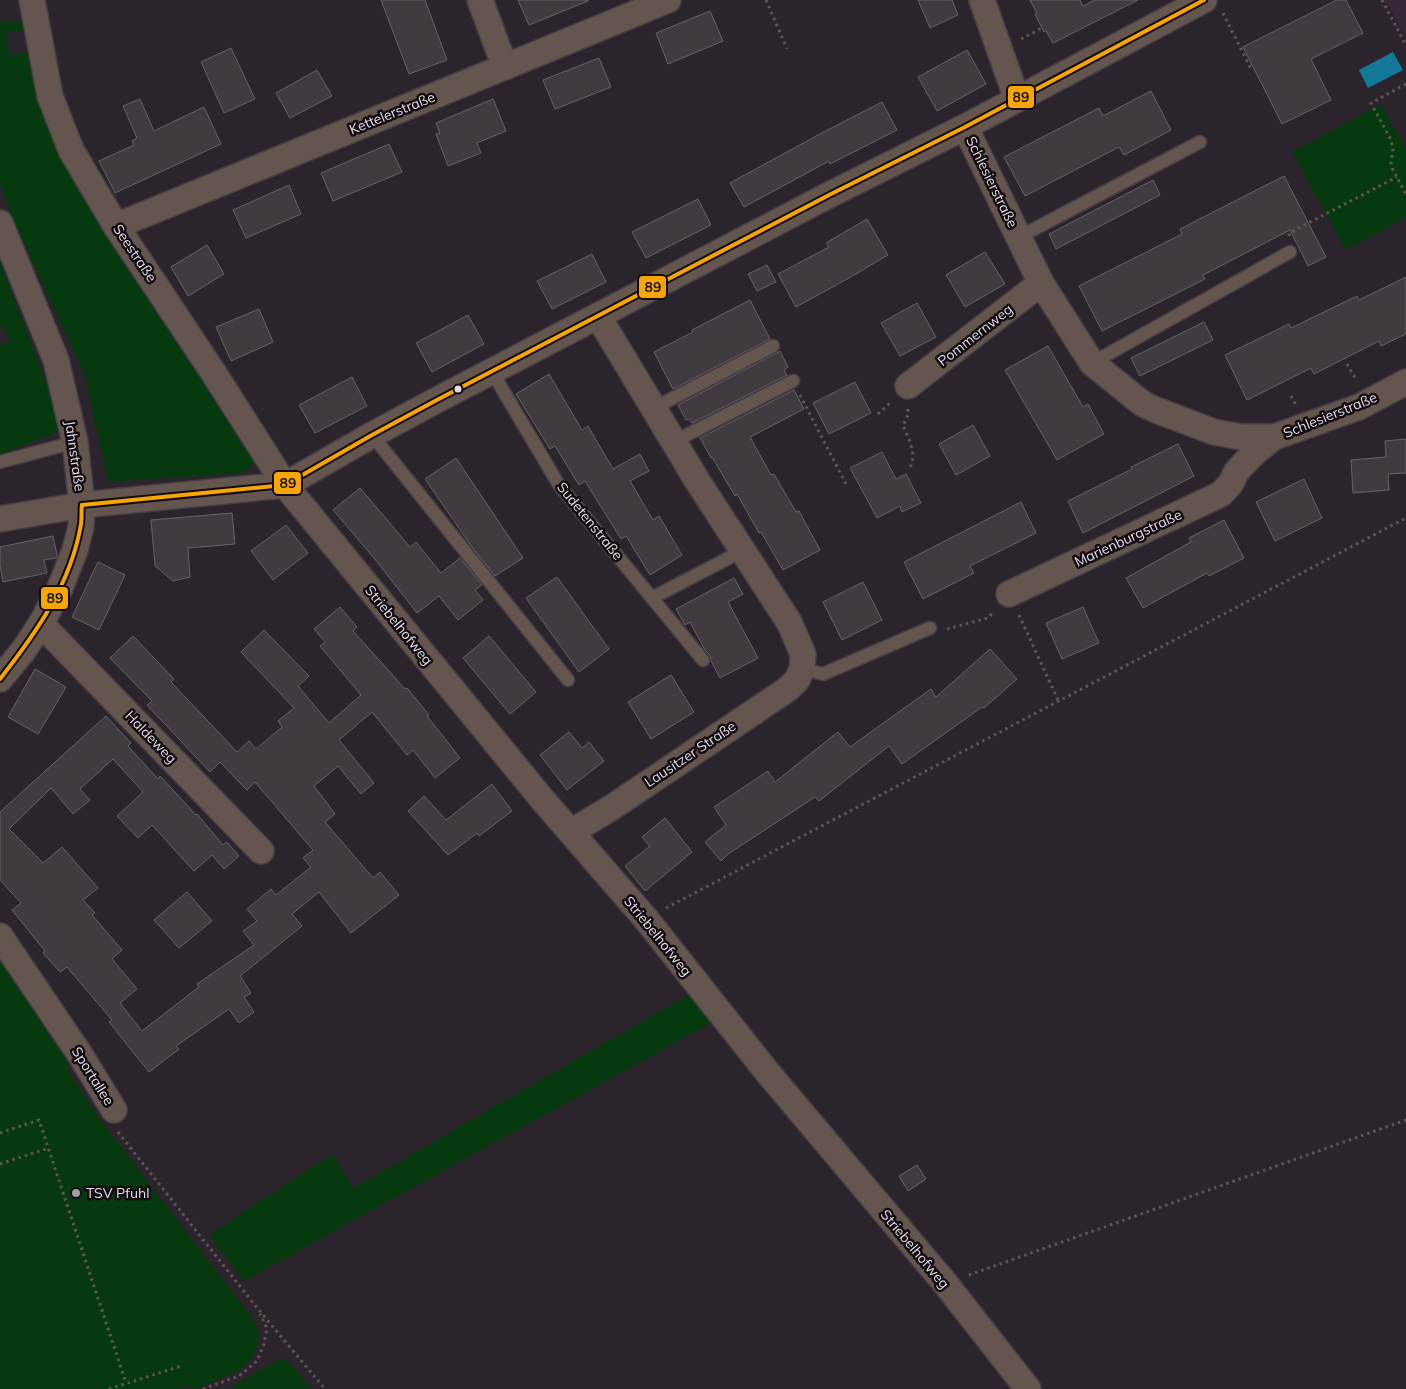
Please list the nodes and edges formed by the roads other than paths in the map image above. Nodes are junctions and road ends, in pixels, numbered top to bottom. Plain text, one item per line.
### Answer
1 (32, 0) edge
2 (480, 0) edge
3 (668, 0) edge
4 (982, 0) edge
5 (1204, 0) edge
6 (505, 67) junction
7 (1017, 98) junction
8 (965, 126) junction
9 (1200, 142) dead end
10 (0, 223) edge
11 (116, 226) junction
12 (1019, 237) junction
13 (1290, 252) dead end
14 (1041, 283) junction
15 (598, 316) junction
16 (772, 346) dead end
17 (1092, 364) junction
18 (492, 372) junction
19 (793, 381) road end
20 (1406, 382) edge
21 (908, 386) road end
22 (654, 408) junction
23 (1214, 432) junction
24 (372, 435) junction
25 (1274, 437) junction
26 (75, 442) junction
27 (673, 442) junction
28 (0, 462) edge
29 (1236, 472) junction
30 (285, 485) junction
31 (82, 505) junction
32 (0, 519) edge
33 (742, 551) junction
34 (1009, 594) road end
35 (652, 598) junction
36 (41, 624) junction
37 (930, 628) road end
38 (703, 660) dead end
39 (802, 669) junction
40 (0, 679) edge
41 (568, 680) dead end
42 (571, 832) junction
43 (261, 851) dead end
44 (0, 936) edge
45 (114, 1110) road end
46 (1028, 1389) edge

1 - 11 street, Seestraße
2 - 6 street
3 - 6 street, Kettelerstraße
4 - 7 street
5 - 7 street
6 - 11 street, Kettelerstraße
7 - 8 street
8 - 12 street, Schlesierstraße
8 - 15 street
9 - 12 lane, Schlesierstraße
10 - 26 street, Jahnstraße
11 - 30 street, Seestraße
12 - 14 street, Schlesierstraße
13 - 17 lane
14 - 17 street, Schlesierstraße
14 - 21 street, Pommernweg
15 - 18 street
15 - 22 street
16 - 22 lane
17 - 23 street, Schlesierstraße
18 - 24 street
18 - 35 lane, Sudetenstraße
19 - 27 lane
20 - 25 street, Schlesierstraße
22 - 27 street
23 - 25 street, Schlesierstraße
23 - 29 street
24 - 30 street
24 - 41 lane
25 - 29 street, Marienburgstraße
26 - 28 lane
26 - 31 street, Jahnstraße
27 - 33 street
29 - 34 street, Marienburgstraße
30 - 31 street
30 - 42 street, Striebelhofweg
31 - 32 street
31 - 36 street, Jahnstraße
33 - 35 lane
33 - 39 street
35 - 38 lane, Sudetenstraße
36 - 40 street, Jahnstraße
36 - 43 street, Haldeweg
37 - 39 lane
39 - 42 street, Lausitzer Straße
42 - 46 street, Striebelhofweg
44 - 45 street, Sportallee

